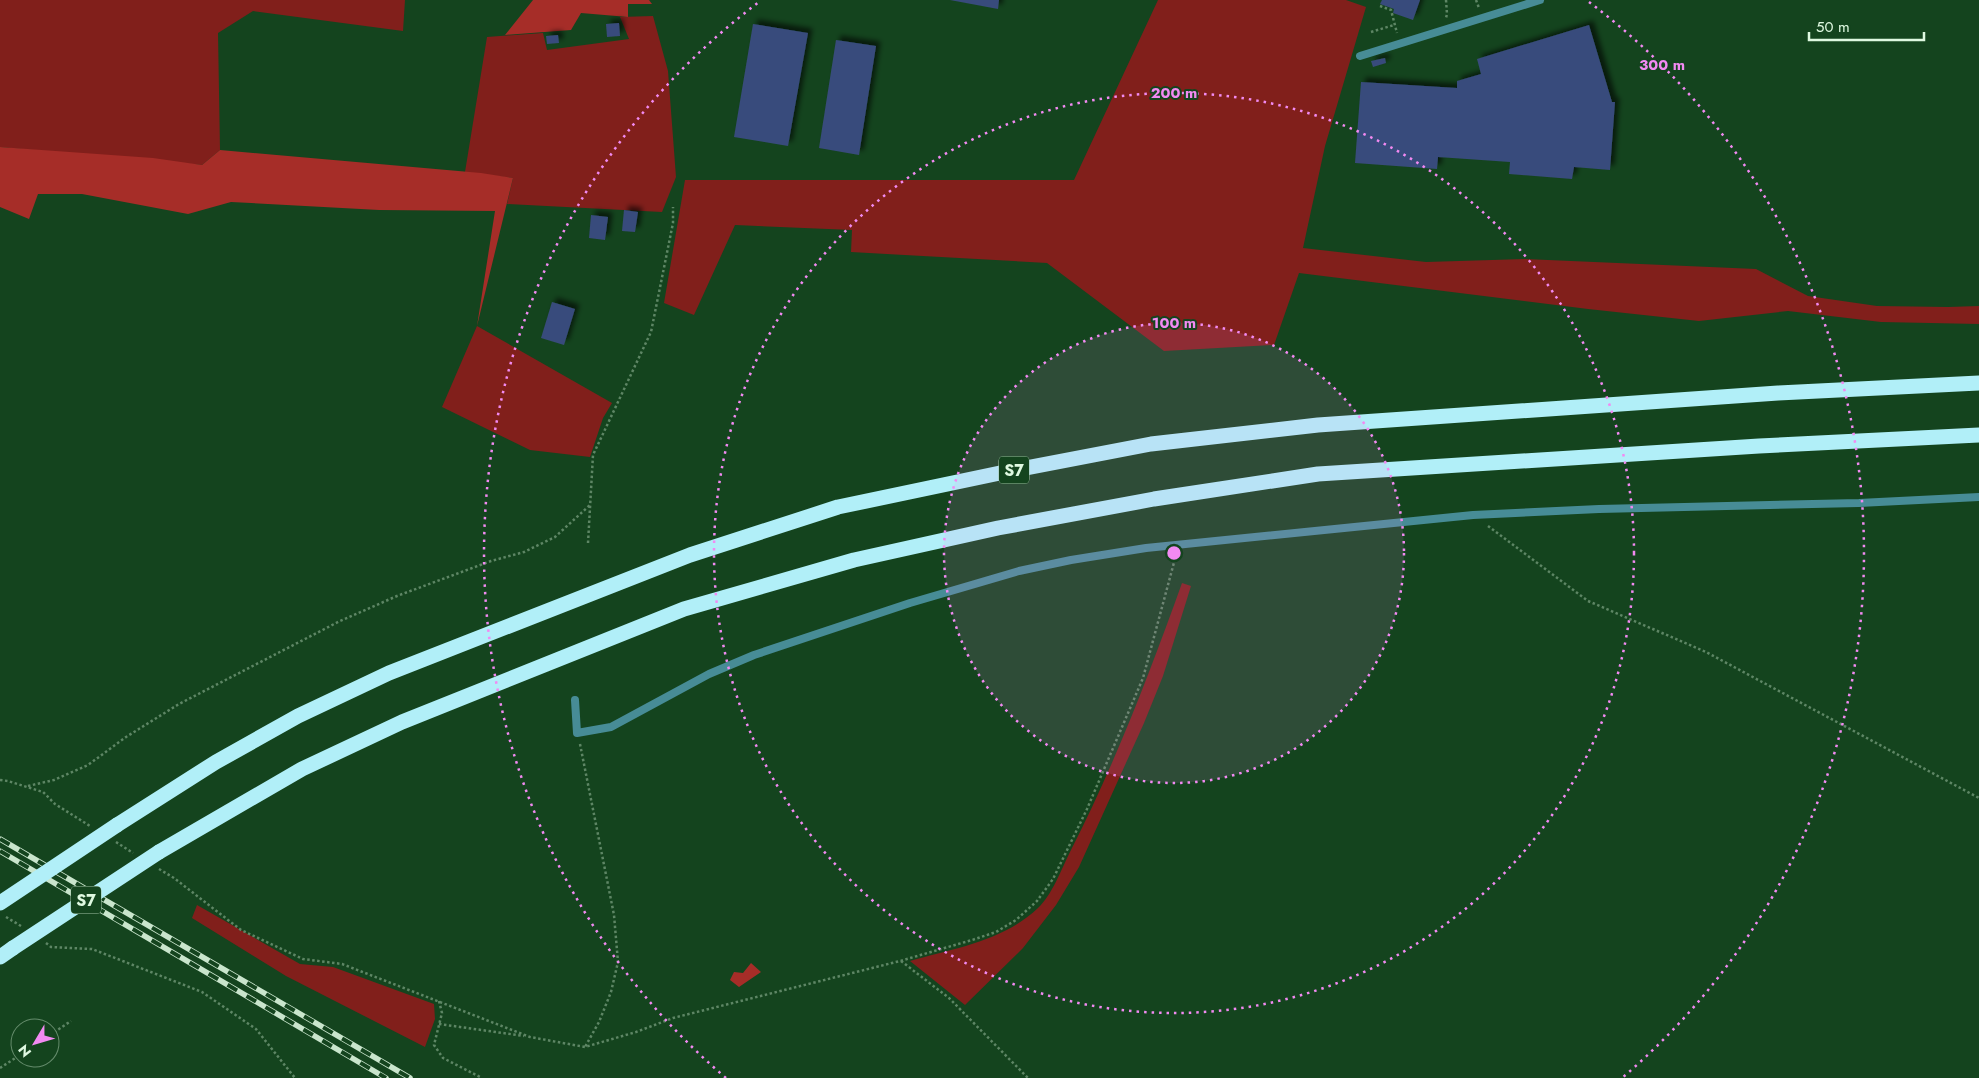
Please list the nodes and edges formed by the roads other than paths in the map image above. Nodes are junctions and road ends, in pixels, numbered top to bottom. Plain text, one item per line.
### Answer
1 (1540, 0) edge
2 (1360, 56) dead end
3 (1979, 383) edge
4 (1979, 435) edge
5 (1979, 497) edge
6 (575, 700) dead end
7 (0, 903) edge
8 (0, 958) edge

1 - 2 lane
3 - 7 highway, S7, bridge
4 - 8 highway, S7, bridge
5 - 6 lane

